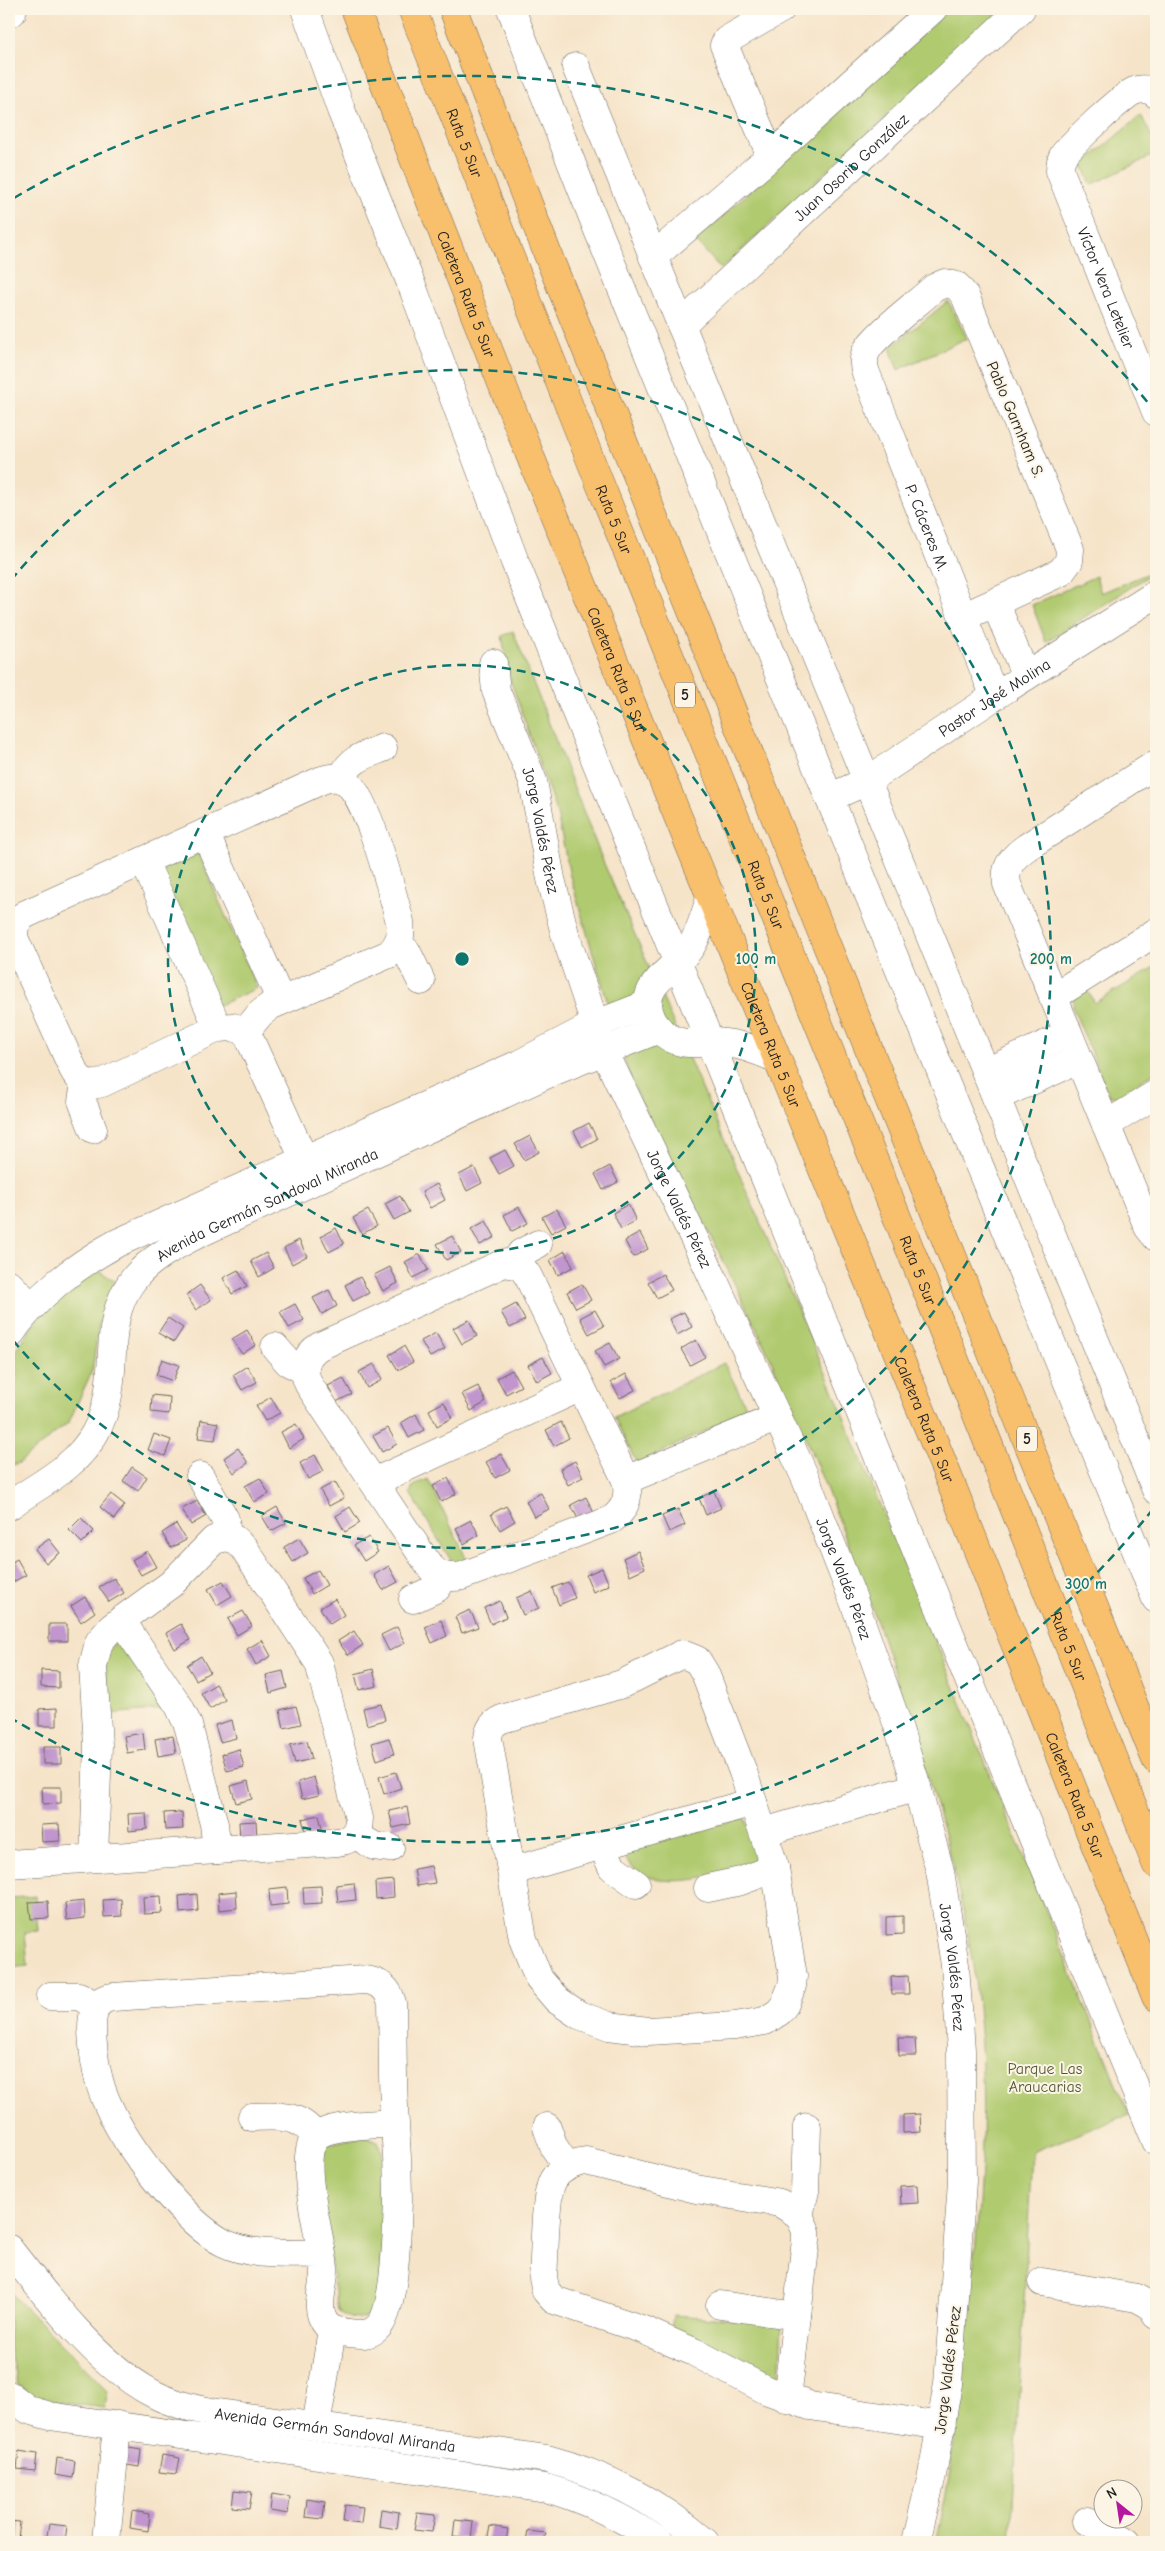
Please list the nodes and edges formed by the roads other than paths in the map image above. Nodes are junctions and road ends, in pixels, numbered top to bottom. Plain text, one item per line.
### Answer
1 (305, 9) edge
2 (355, 9) edge
3 (412, 9) edge
4 (453, 9) edge
5 (512, 9) edge
6 (781, 9) edge
7 (934, 9) edge
8 (1021, 9) edge
9 (1152, 92) edge
10 (548, 106) junction
11 (771, 156) junction
12 (653, 257) junction
13 (681, 325) junction
14 (864, 358) joint
15 (1156, 412) edge
16 (1156, 594) edge
17 (995, 602) junction
18 (963, 617) junction
19 (493, 663) dead end
20 (1026, 676) junction
21 (995, 696) junction
22 (383, 748) dead end
23 (1156, 764) edge
24 (342, 779) junction
25 (867, 781) junction
26 (829, 798) junction
27 (205, 833) junction
28 (144, 861) junction
29 (711, 895) junction
30 (12, 923) edge
31 (1156, 932) edge
32 (398, 944) junction
33 (677, 962) junction
34 (421, 981) dead end
35 (1053, 997) junction
36 (281, 1001) junction
37 (648, 1004) junction
38 (594, 1025) junction
39 (218, 1028) junction
40 (659, 1029) junction
41 (246, 1031) junction
42 (1068, 1034) junction
43 (709, 1042) junction
44 (604, 1051) junction
45 (777, 1059) junction
46 (1078, 1060) junction
47 (986, 1072) junction
48 (85, 1083) junction
49 (1156, 1094) edge
50 (996, 1097) junction
51 (423, 1118) junction
52 (1106, 1125) junction
53 (93, 1129) dead end
54 (304, 1159) junction
55 (1156, 1237) edge
56 (538, 1244) dead end
57 (102, 1251) junction
58 (515, 1263) junction
59 (132, 1280) junction
60 (9, 1284) edge
61 (31, 1306) junction
62 (9, 1336) edge
63 (274, 1347) dead end
64 (304, 1370) junction
65 (581, 1387) junction
66 (778, 1417) junction
67 (1147, 1439) edge
68 (200, 1476) dead end
69 (626, 1480) junction
70 (374, 1482) junction
71 (1156, 1490) edge
72 (9, 1506) edge
73 (227, 1537) junction
74 (444, 1577) junction
75 (414, 1599) dead end
76 (1156, 1599) edge
77 (120, 1620) junction
78 (1156, 1760) edge
79 (917, 1787) junction
80 (753, 1802) junction
81 (764, 1832) junction
82 (354, 1834) junction
83 (602, 1845) junction
84 (390, 1848) dead end
85 (218, 1850) junction
86 (94, 1858) junction
87 (9, 1864) edge
88 (1156, 1864) edge
89 (775, 1868) junction
90 (512, 1871) junction
91 (636, 1884) dead end
92 (708, 1888) dead end
93 (50, 1996) dead end
94 (1156, 1997) edge
95 (96, 2006) junction
96 (252, 2118) dead end
97 (395, 2123) junction
98 (807, 2126) dead end
99 (547, 2127) dead end
100 (316, 2137) junction
101 (1156, 2141) edge
102 (567, 2166) junction
103 (799, 2215) junction
104 (9, 2249) edge
105 (322, 2254) junction
106 (1042, 2282) dead end
107 (720, 2305) dead end
108 (1156, 2315) edge
109 (797, 2316) junction
110 (332, 2330) junction
111 (148, 2391) junction
112 (9, 2395) edge
113 (787, 2399) junction
114 (126, 2426) junction
115 (316, 2426) junction
116 (942, 2426) junction
117 (479, 2448) junction
118 (476, 2476) junction
119 (1087, 2521) dead end
120 (106, 2542) edge
121 (660, 2542) edge
122 (705, 2542) edge
123 (916, 2542) edge
124 (1126, 2542) edge

1 - 33 street
2 - 29 main road, Caletera Ruta 5 Sur
3 - 88 main road, Ruta 5 Sur / 5
4 - 78 main road, 5
5 - 10 street
6 - 11 street
7 - 11 street
8 - 13 street, Juan Osorio González
9 - 15 street, Víctor Vera Letelier
10 - 12 street
10 - 26 street
11 - 12 street
12 - 13 street
13 - 25 street
14 - 17 street, Pablo Garnham S.
14 - 18 street, P. Cáceres M.
16 - 20 street, Pastor José Molina
17 - 18 street
17 - 20 street
18 - 21 street, P. Cáceres M.
19 - 38 street, Jorge Valdés Pérez
20 - 21 street, Pastor José Molina
21 - 25 street, Pastor José Molina
22 - 24 street
23 - 35 street
24 - 27 street
24 - 32 street
25 - 26 street, Pastor José Molina
25 - 47 street
26 - 76 street
27 - 28 street
27 - 36 street
28 - 30 street
28 - 39 street
29 - 33 street
29 - 45 main road, Caletera Ruta 5 Sur
30 - 48 street
31 - 35 street
32 - 34 street
32 - 36 street
33 - 37 street
33 - 43 street
35 - 42 street
36 - 41 street
37 - 38 street, Avenida Germán Sandoval Miranda
37 - 40 street
38 - 44 street, Jorge Valdés Pérez
38 - 51 street, Avenida Germán Sandoval Miranda
39 - 41 street
39 - 48 street
40 - 43 street
40 - 44 street, Avenida Germán Sandoval Miranda
41 - 54 street
42 - 46 street
42 - 47 street
43 - 45 street
43 - 101 street
44 - 51 street, Avenida Germán Sandoval Miranda
44 - 66 street, Jorge Valdés Pérez
45 - 94 main road, Caletera Ruta 5 Sur
46 - 50 street
46 - 52 street
47 - 50 street
48 - 53 street
49 - 52 street
50 - 67 street
51 - 54 street, Avenida Germán Sandoval Miranda
51 - 59 street, Avenida Germán Sandoval Miranda
52 - 55 street
54 - 57 street, Avenida Germán Sandoval Miranda
56 - 58 street
57 - 59 street
57 - 61 street, Avenida Germán Sandoval Miranda
58 - 64 street
58 - 65 street
59 - 72 street, Avenida Germán Sandoval Miranda
60 - 61 street
61 - 62 street, Avenida Germán Sandoval Miranda
63 - 64 street
64 - 70 street
65 - 69 street
65 - 70 street
66 - 69 street
66 - 79 street, Jorge Valdés Pérez
67 - 71 street
68 - 73 street
69 - 74 street
70 - 74 street
73 - 77 street
73 - 82 street
74 - 75 street
77 - 85 street
77 - 86 street
79 - 81 street
79 - 116 street, Jorge Valdés Pérez
80 - 81 street
80 - 83 street
80 - 90 street
81 - 89 street
82 - 84 street
82 - 85 street
83 - 90 street
83 - 91 street
85 - 86 street
86 - 87 street
89 - 90 street
89 - 92 street
93 - 95 street
95 - 97 street
95 - 105 street
96 - 100 street
97 - 100 street
97 - 110 street
98 - 103 street
99 - 102 street
100 - 105 street
102 - 103 street
102 - 113 street
103 - 109 street
104 - 111 street, Avenida Germán Sandoval Miranda
105 - 110 street
106 - 108 street
107 - 109 street
109 - 113 street
110 - 115 street
111 - 114 street
111 - 115 street, Avenida Germán Sandoval Miranda
112 - 114 street, Avenida Germán Sandoval Miranda
113 - 116 street
114 - 118 street, Avenida Germán Sandoval Miranda
114 - 120 street
115 - 117 street, Avenida Germán Sandoval Miranda
116 - 123 street, Jorge Valdés Pérez
117 - 118 street
117 - 122 street, Avenida Germán Sandoval Miranda
118 - 121 street, Avenida Germán Sandoval Miranda
119 - 124 street

